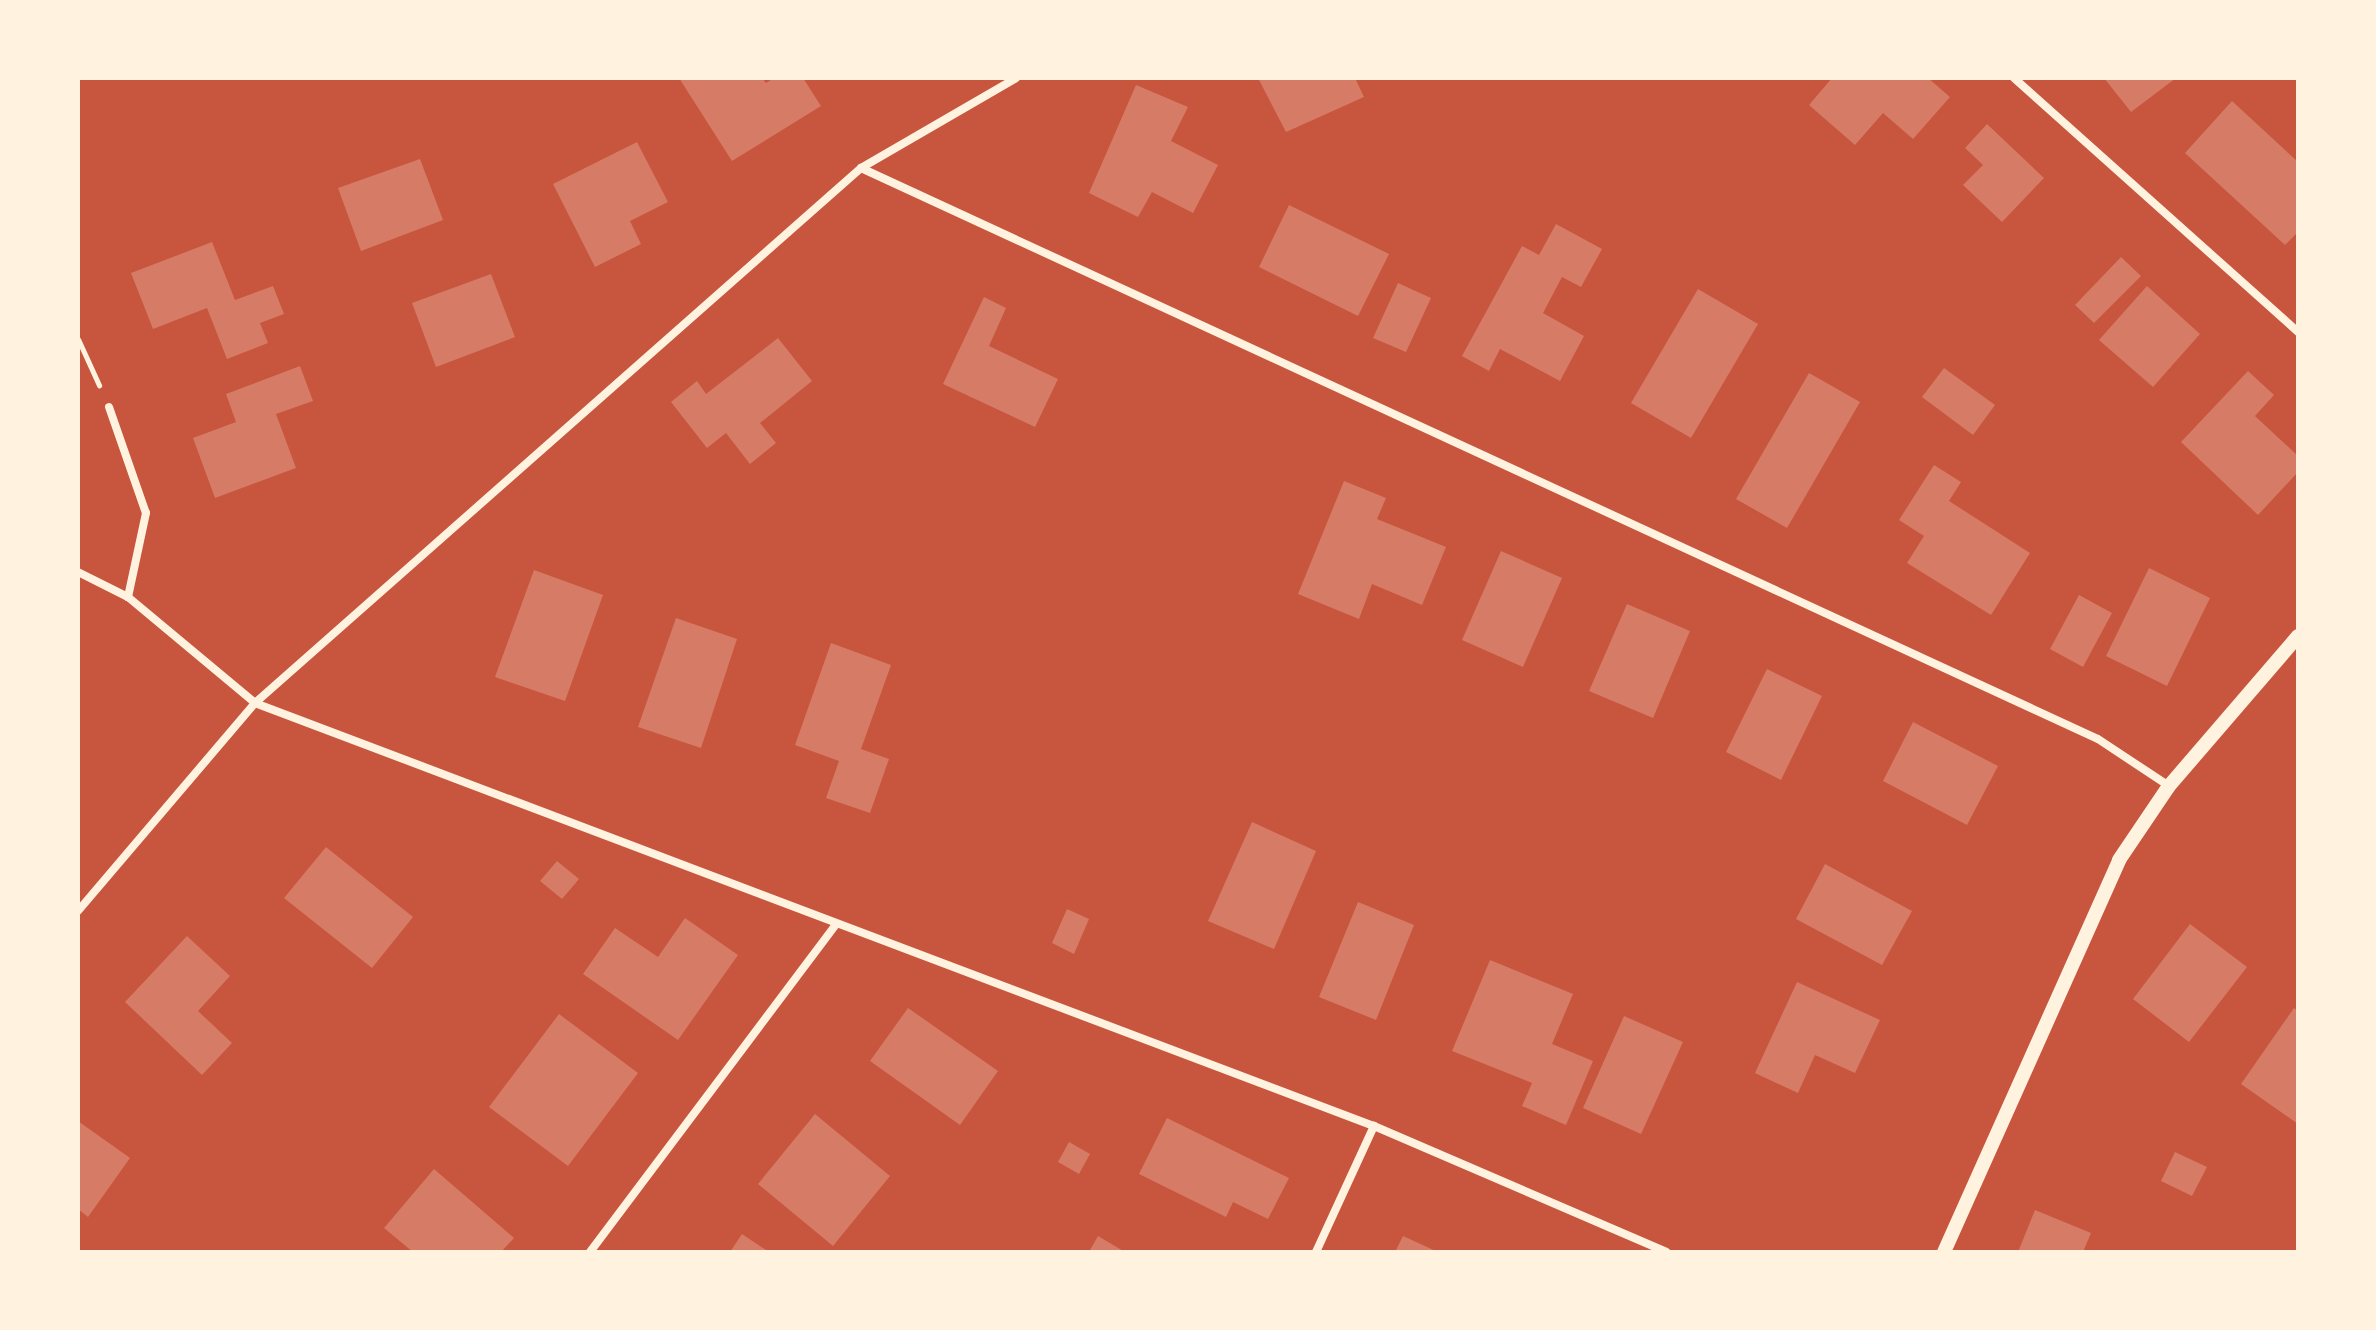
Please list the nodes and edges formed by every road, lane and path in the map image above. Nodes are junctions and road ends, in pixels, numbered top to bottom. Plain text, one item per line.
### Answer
1 (1016, 78) edge
2 (2014, 78) edge
3 (861, 168) junction
4 (2298, 332) edge
5 (78, 339) edge
6 (109, 407) joint
7 (78, 572) edge
8 (128, 597) junction
9 (2298, 636) edge
10 (255, 703) junction
11 (2169, 786) junction
12 (78, 911) edge
13 (836, 924) junction
14 (1374, 1126) junction
15 (590, 1252) edge
16 (1316, 1252) edge
17 (1666, 1252) edge
18 (1944, 1252) edge

1 - 3 street
2 - 4 street
3 - 10 street
3 - 11 street
5 - 6 path
6 - 8 street
7 - 8 street
8 - 10 street
9 - 11 street
10 - 12 street
10 - 13 street
11 - 18 street
13 - 14 street
13 - 15 street
14 - 16 street
14 - 17 street

